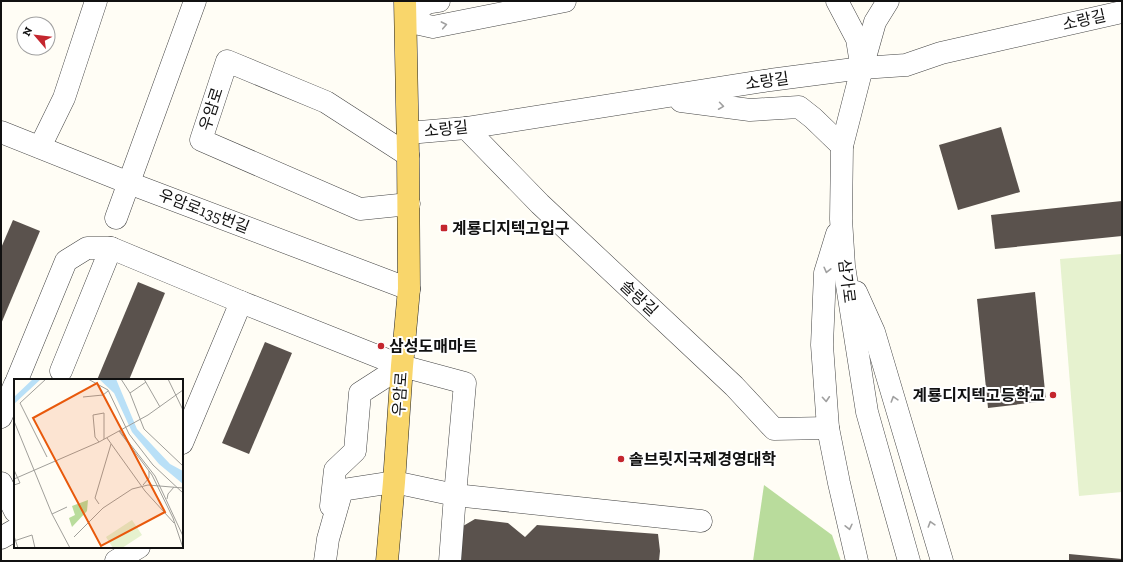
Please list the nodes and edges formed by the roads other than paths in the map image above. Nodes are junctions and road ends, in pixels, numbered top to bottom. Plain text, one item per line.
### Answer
1 (96, 1) edge
2 (195, 1) edge
3 (439, 1) edge
4 (565, 1) edge
5 (837, 1) edge
6 (888, 1) edge
7 (405, 11) edge
8 (1122, 12) edge
9 (862, 68) junction
10 (654, 98) junction
11 (466, 128) junction
12 (1, 132) edge
13 (408, 133) junction
14 (842, 146) junction
15 (40, 148) junction
16 (408, 155) junction
17 (129, 183) junction
18 (409, 204) junction
19 (116, 218) dead end
20 (842, 219) junction
21 (111, 248) junction
22 (844, 266) junction
23 (409, 289) junction
24 (241, 302) junction
25 (402, 366) junction
26 (60, 371) dead end
27 (16, 379) edge
28 (14, 386) edge
29 (1, 417) edge
30 (828, 428) junction
31 (183, 441) edge
32 (394, 482) junction
33 (1, 483) edge
34 (455, 495) junction
35 (14, 509) edge
36 (701, 521) dead end
37 (14, 531) edge
38 (1, 538) edge
39 (328, 539) junction
40 (137, 548) edge
41 (116, 561) edge
42 (325, 561) edge
43 (387, 561) edge
44 (450, 561) edge
45 (857, 561) edge
46 (909, 561) edge
47 (942, 561) edge

1 - 15 street
2 - 17 street
3 - 7 street
7 -> 4 street
5 - 9 street
6 - 9 street, 삼가로
7 - 13 main road, 우암로
8 - 9 street, 소랑길
9 - 10 street, 소랑길
9 - 14 street, 삼가로
10 - 11 street, 소랑길
10 -> 14 street
11 - 13 street, 소랑길
11 - 30 street, 솔랑길
12 - 15 street, 우암로135번길
13 - 16 main road, 우암로
14 - 20 street, 삼가로
15 - 17 street, 우암로135번길
16 - 18 main road, 우암로
16 - 18 street, 우암로
17 - 19 street
17 - 23 street, 우암로135번길
18 - 23 main road, 우암로
20 - 22 street, 삼가로
20 -> 30 street
21 - 24 street
21 - 26 street
21 - 27 street
22 - 46 street, 삼가로
47 -> 22 street
23 - 25 main road, 우암로
24 - 25 street
24 - 31 street
25 - 32 main road, 우암로
25 - 34 street
25 - 39 street
28 - 29 street
30 -> 45 street
32 - 34 street
32 - 39 street
32 - 43 main road, 우암로
33 - 35 street
34 - 36 street
34 - 44 street
37 - 38 street
39 - 42 street
40 - 41 street

